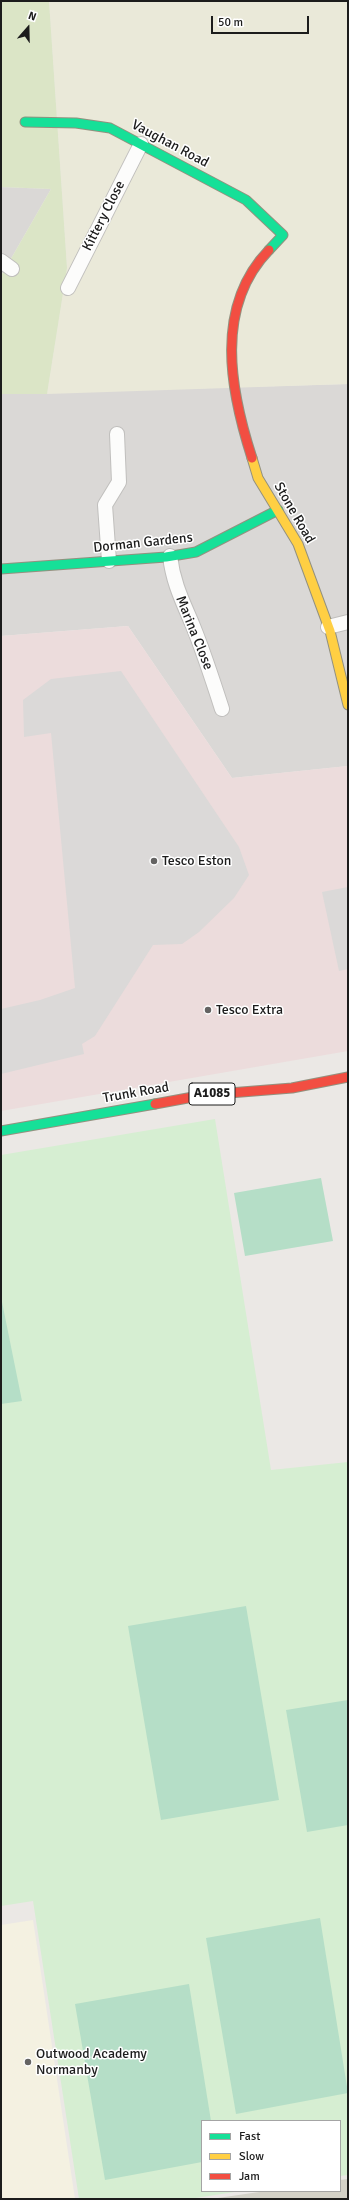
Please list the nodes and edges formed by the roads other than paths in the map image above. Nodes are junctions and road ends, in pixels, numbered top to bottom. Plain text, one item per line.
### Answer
1 (25, 122) dead end
2 (141, 144) junction
3 (283, 235) joint
4 (68, 288) dead end
5 (117, 434) dead end
6 (278, 510) junction
7 (170, 556) junction
8 (109, 561) junction
9 (1, 569) edge
10 (348, 622) edge
11 (328, 627) junction
12 (348, 705) edge
13 (222, 709) dead end
14 (348, 1077) edge
15 (1, 1131) edge

1 - 2 street, Vaughan Road
2 - 3 street, Vaughan Road
2 - 4 street, Kittery Close
3 - 6 street, Stone Road
5 - 8 street
6 - 7 street, Dorman Gardens
6 - 11 street, Stone Road
7 - 8 street, Dorman Gardens
7 - 13 street, Marina Close
8 - 9 street, Dorman Gardens
10 - 11 street
11 - 12 street, Stone Road
14 - 15 street, Trunk Road / A1085

